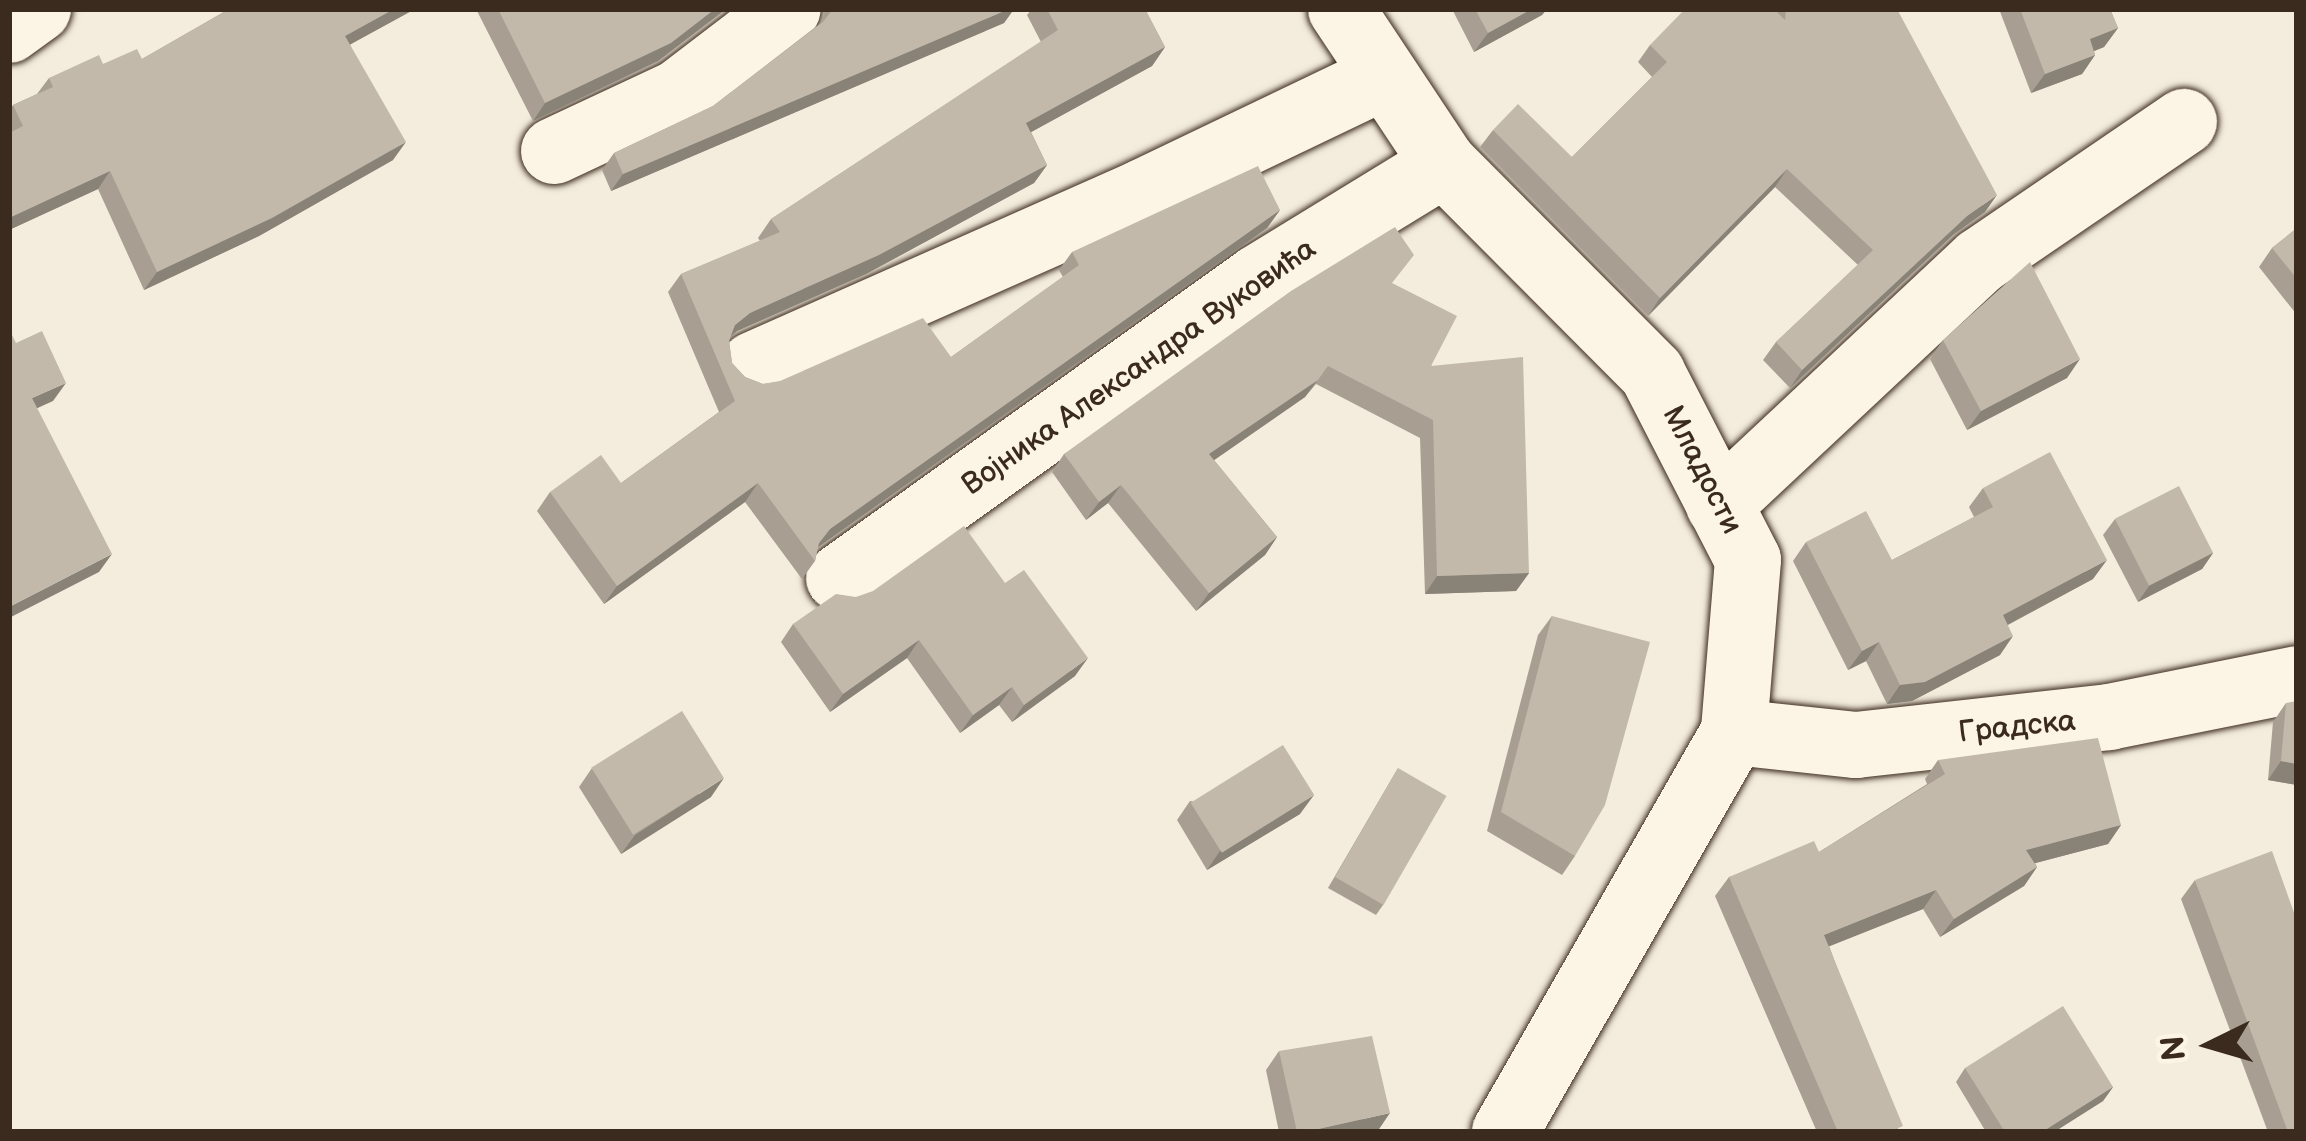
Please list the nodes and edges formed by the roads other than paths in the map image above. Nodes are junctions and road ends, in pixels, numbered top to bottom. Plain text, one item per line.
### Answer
1 (38, 9) edge
2 (788, 9) edge
3 (1341, 9) edge
4 (9, 30) edge
5 (1385, 76) junction
6 (2185, 122) dead end
7 (554, 151) dead end
8 (1444, 164) junction
9 (753, 365) dead end
10 (1719, 505) junction
11 (839, 578) dead end
12 (2297, 679) edge
13 (1734, 732) junction
14 (1505, 1132) edge

1 - 4 street
2 - 7 street
3 - 5 street, Младости
5 - 8 street, Младости
5 - 9 street
6 - 10 street
8 - 10 street, Младости
8 - 11 street, Војника Александра Вуковића
10 - 13 street, Младости
12 - 13 street, Градска
13 - 14 street, Младости

